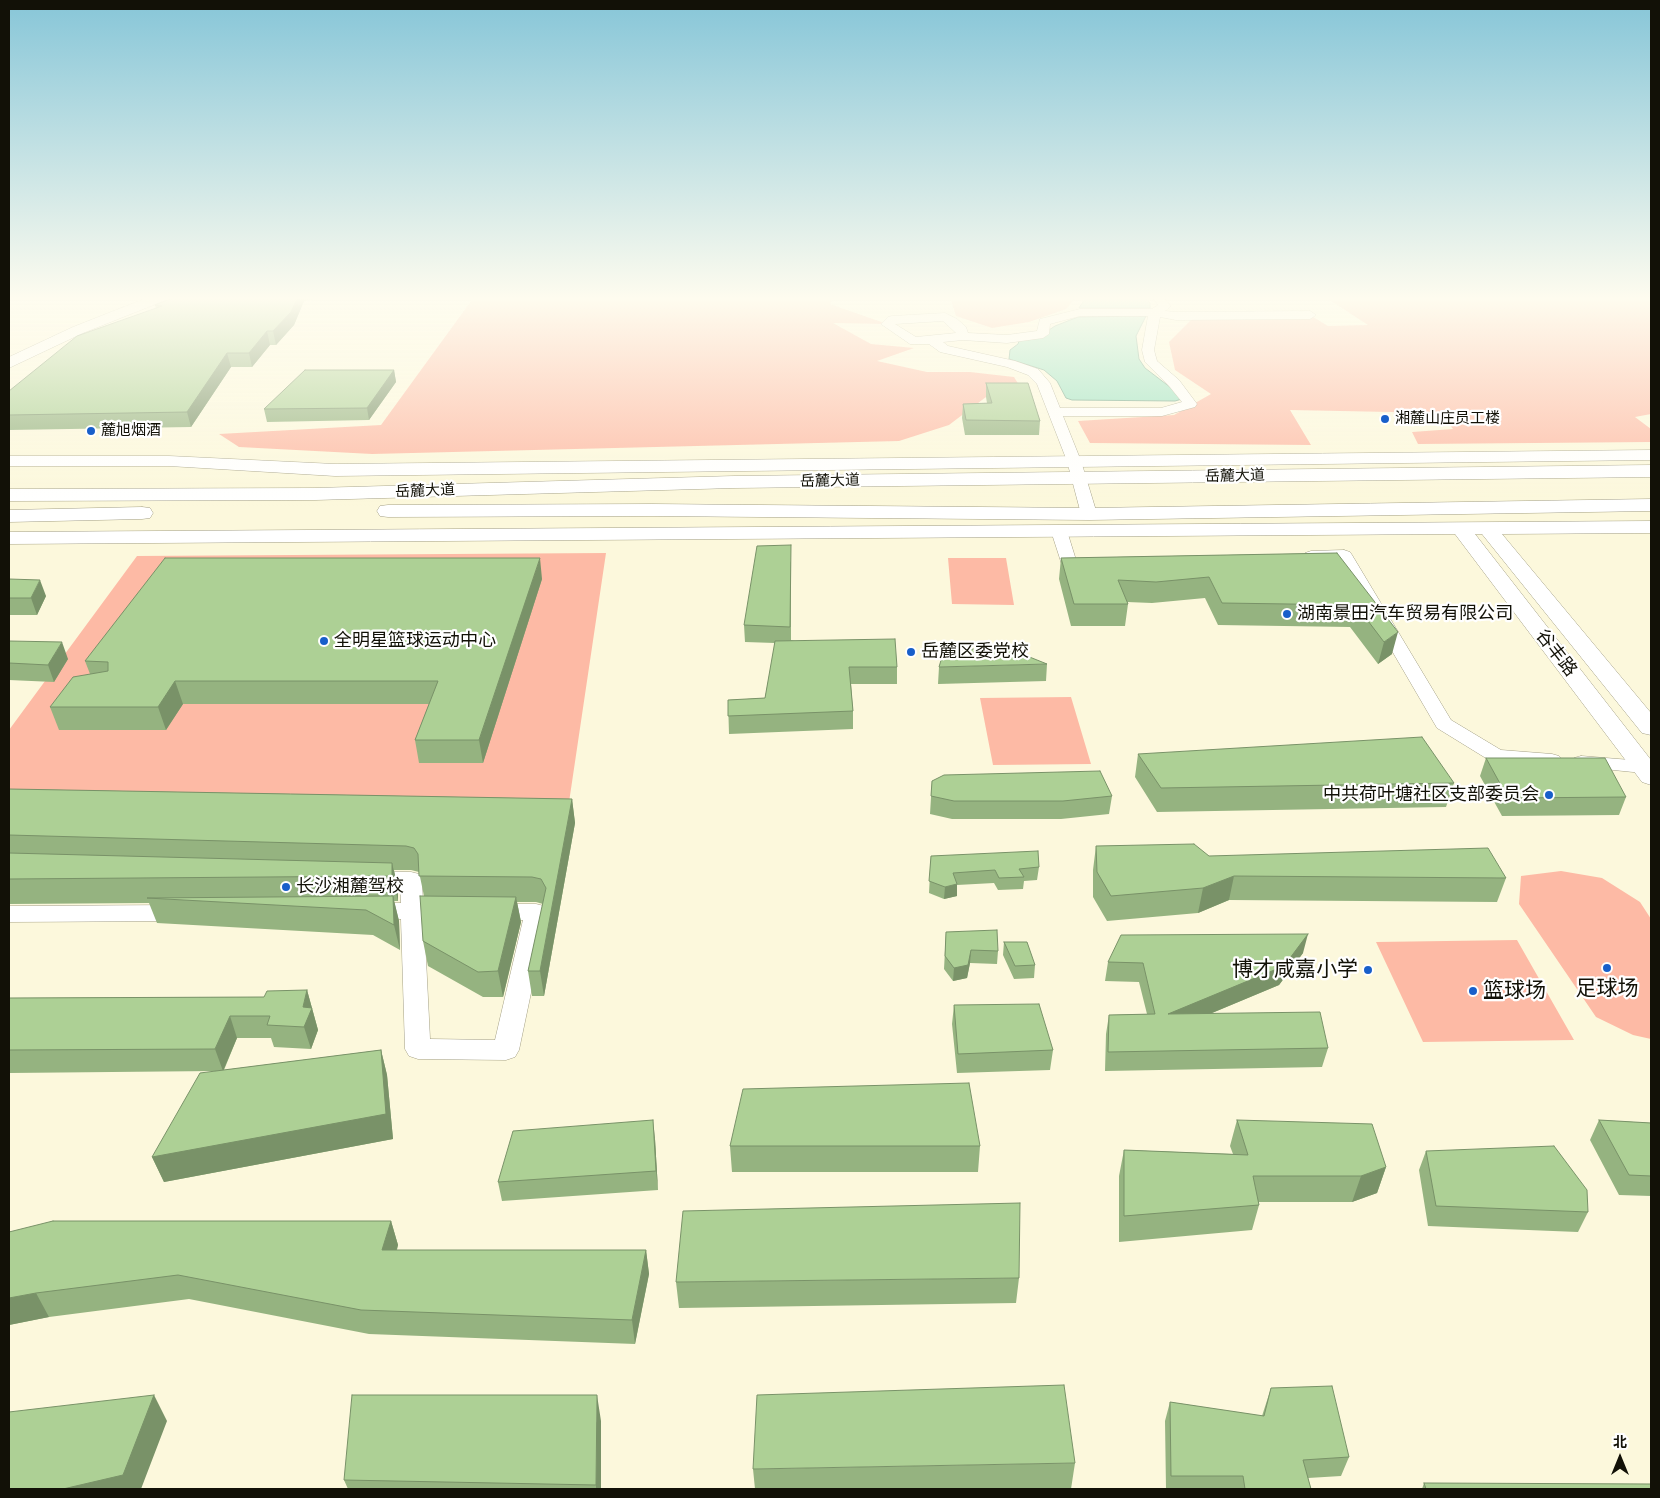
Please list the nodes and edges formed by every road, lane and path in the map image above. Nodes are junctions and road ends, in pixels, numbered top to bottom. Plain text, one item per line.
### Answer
1 (1019, 367) edge
2 (1156, 367) edge
3 (1055, 412) junction
4 (1651, 455) edge
5 (9, 461) edge
6 (394, 470) junction
7 (1077, 470) junction
8 (1651, 471) edge
9 (486, 490) junction
10 (315, 494) junction
11 (9, 495) edge
12 (1651, 505) edge
13 (1089, 514) junction
14 (35, 515) junction
15 (9, 516) edge
16 (9, 520) edge
17 (1651, 526) edge
18 (1460, 528) junction
19 (1487, 528) junction
20 (1059, 531) junction
21 (9, 538) edge
22 (1295, 557) edge
23 (1108, 563) edge
24 (1651, 728) edge
25 (1647, 772) edge
26 (352, 878) edge
27 (353, 911) edge
28 (412, 911) junction
29 (196, 912) edge
30 (9, 914) edge

1 - 3 street
2 - 3 street
3 - 7 street
4 - 7 street
5 - 6 street
6 - 7 street
6 - 9 street
6 - 10 street
7 - 8 highway, 岳麓大道
7 - 9 highway, 岳麓大道
7 - 13 street
9 - 10 highway, 岳麓大道
10 - 11 highway, 岳麓大道
12 - 13 highway, 岳麓大道
13 - 14 highway, 岳麓大道
14 - 15 highway, 岳麓大道
14 - 16 street
17 - 19 street
18 - 19 street
18 - 20 street
18 - 25 street, 谷丰路
19 - 24 street, 谷丰路
20 - 21 street
20 - 23 street
22 - 25 street
26 - 28 street
27 - 28 street
28 - 28 street
29 - 30 street

